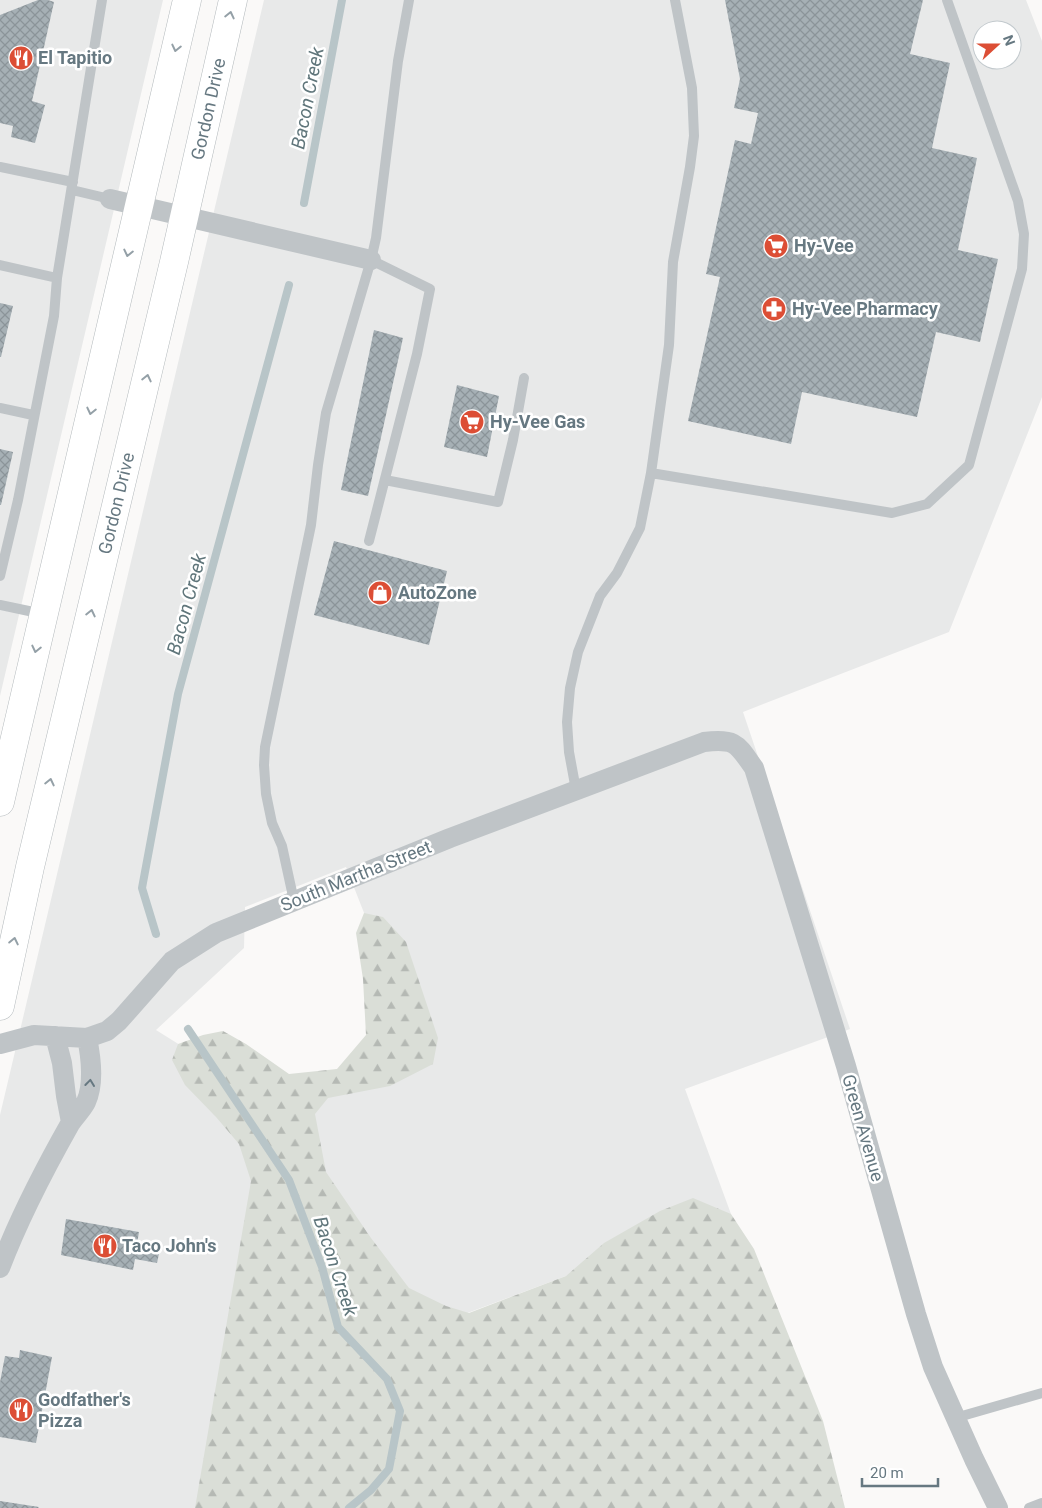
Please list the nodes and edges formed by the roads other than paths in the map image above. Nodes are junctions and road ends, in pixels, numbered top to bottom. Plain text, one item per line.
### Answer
1 (102, 0) edge
2 (187, 0) edge
3 (233, 0) edge
4 (409, 0) edge
5 (675, 0) edge
6 (947, 0) edge
7 (0, 167) edge
8 (73, 186) junction
9 (110, 199) joint
10 (139, 206) junction
11 (185, 217) junction
12 (371, 260) junction
13 (0, 265) edge
14 (57, 278) junction
15 (524, 378) dead end
16 (0, 408) edge
17 (34, 415) junction
18 (651, 473) junction
19 (385, 480) junction
20 (369, 541) dead end
21 (0, 576) edge
22 (0, 605) edge
23 (44, 614) junction
24 (738, 746) joint
25 (576, 790) junction
26 (0, 802) edge
27 (294, 901) junction
28 (0, 1006) edge
29 (54, 1036) junction
30 (87, 1038) junction
31 (0, 1044) edge
32 (71, 1122) junction
33 (0, 1268) edge
34 (1042, 1393) edge
35 (955, 1418) junction
36 (1042, 1503) edge
37 (998, 1508) edge
38 (1029, 1508) edge

1 - 8 lane
2 -> 10 main road
11 -> 3 main road, Gordon Drive
4 - 12 lane
5 - 18 lane
6 - 18 lane
7 - 8 lane
8 - 9 lane
8 - 14 lane
9 - 10 street
10 - 11 street
10 -> 23 main road
11 - 12 street
28 -> 11 main road, Gordon Drive
12 - 19 lane
12 - 27 lane
13 - 14 lane
14 - 17 lane
15 - 19 lane
16 - 17 lane
17 - 21 lane
18 - 25 lane
19 - 20 lane
22 - 23 lane
23 -> 26 main road
24 - 25 street, South Martha Street
24 - 35 street, Green Avenue
25 - 27 street, South Martha Street
27 - 30 street, South Martha Street
29 - 30 street, South Martha Street
29 - 31 street, South Martha Street
29 - 32 street
32 -> 30 street
32 - 33 street
34 - 35 lane
35 - 37 street, Green Avenue
36 - 38 lane

